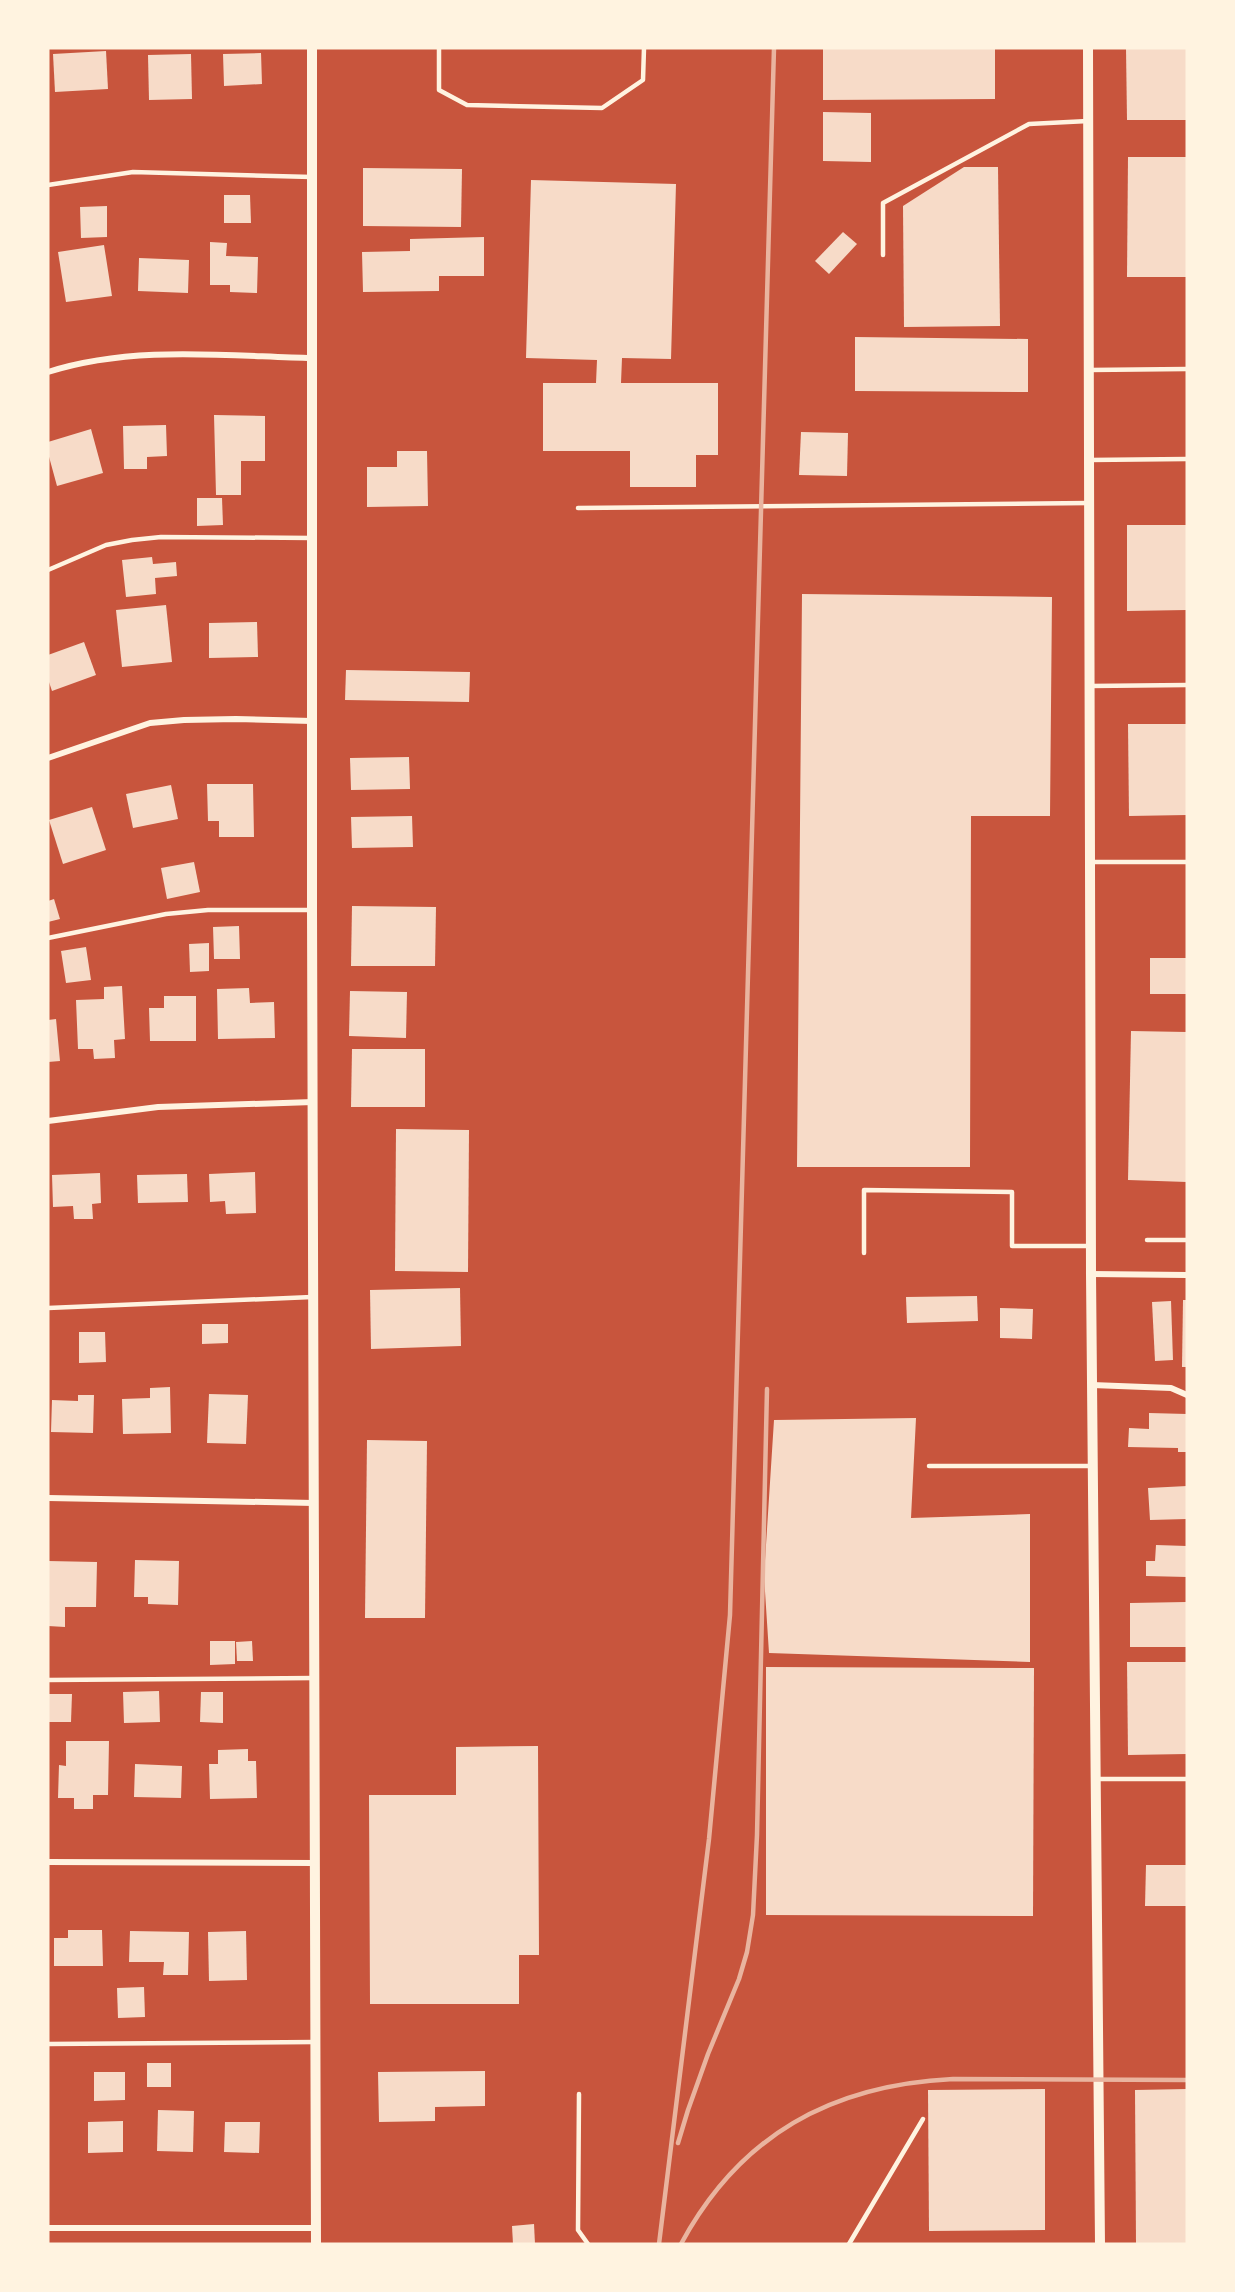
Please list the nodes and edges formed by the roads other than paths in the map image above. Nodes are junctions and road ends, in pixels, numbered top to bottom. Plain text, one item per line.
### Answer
1 (312, 48) edge
2 (439, 48) edge
3 (644, 48) edge
4 (1088, 48) edge
5 (1088, 121) junction
6 (312, 177) junction
7 (48, 185) edge
8 (883, 255) dead end
9 (312, 358) junction
10 (1187, 369) edge
11 (1089, 370) junction
12 (48, 372) edge
13 (1187, 459) edge
14 (1089, 460) junction
15 (1089, 503) junction
16 (579, 508) dead end
17 (312, 538) junction
18 (48, 570) edge
19 (1187, 685) edge
20 (1090, 686) junction
21 (312, 721) junction
22 (48, 758) edge
23 (1090, 862) junction
24 (1187, 862) edge
25 (312, 910) junction
26 (48, 938) edge
27 (314, 1102) junction
28 (48, 1121) edge
29 (1147, 1240) dead end
30 (1187, 1240) edge
31 (1091, 1246) junction
32 (864, 1253) dead end
33 (1091, 1274) junction
34 (1187, 1275) edge
35 (314, 1297) junction
36 (48, 1308) edge
37 (1092, 1385) junction
38 (1187, 1395) edge
39 (929, 1466) dead end
40 (1093, 1466) junction
41 (48, 1498) edge
42 (314, 1503) junction
43 (315, 1678) junction
44 (48, 1680) edge
45 (1096, 1779) junction
46 (1187, 1779) edge
47 (48, 1862) edge
48 (316, 1863) junction
49 (316, 2042) junction
50 (48, 2044) edge
51 (579, 2094) dead end
52 (923, 2120) dead end
53 (48, 2228) edge
54 (316, 2228) junction
55 (316, 2244) edge
56 (588, 2244) edge
57 (849, 2244) edge
58 (1100, 2244) edge

1 - 6 street
2 - 3 lane
4 - 5 street
5 - 8 lane
5 - 11 street
6 - 7 lane
6 - 9 street
9 - 12 street
9 - 17 street
10 - 11 lane
11 - 14 street
13 - 14 lane
14 - 15 street
15 - 16 lane
15 - 20 street
17 - 18 lane
17 - 21 street
19 - 20 lane
20 - 23 street
21 - 22 street
21 - 25 street
23 - 24 lane
23 - 31 street
25 - 26 lane
25 - 27 street
27 - 28 street
27 - 35 street
29 - 30 lane
31 - 32 lane
31 - 33 street
33 - 34 street
33 - 37 street
35 - 36 lane
35 - 42 street
37 - 38 street
37 - 40 street
39 - 40 lane
40 - 45 street
41 - 42 street
42 - 43 street
43 - 44 lane
43 - 48 street
45 - 46 lane
45 - 58 street
47 - 48 street
48 - 49 street
49 - 50 lane
49 - 54 street
51 - 56 lane
52 - 57 lane
53 - 54 street
54 - 55 street

